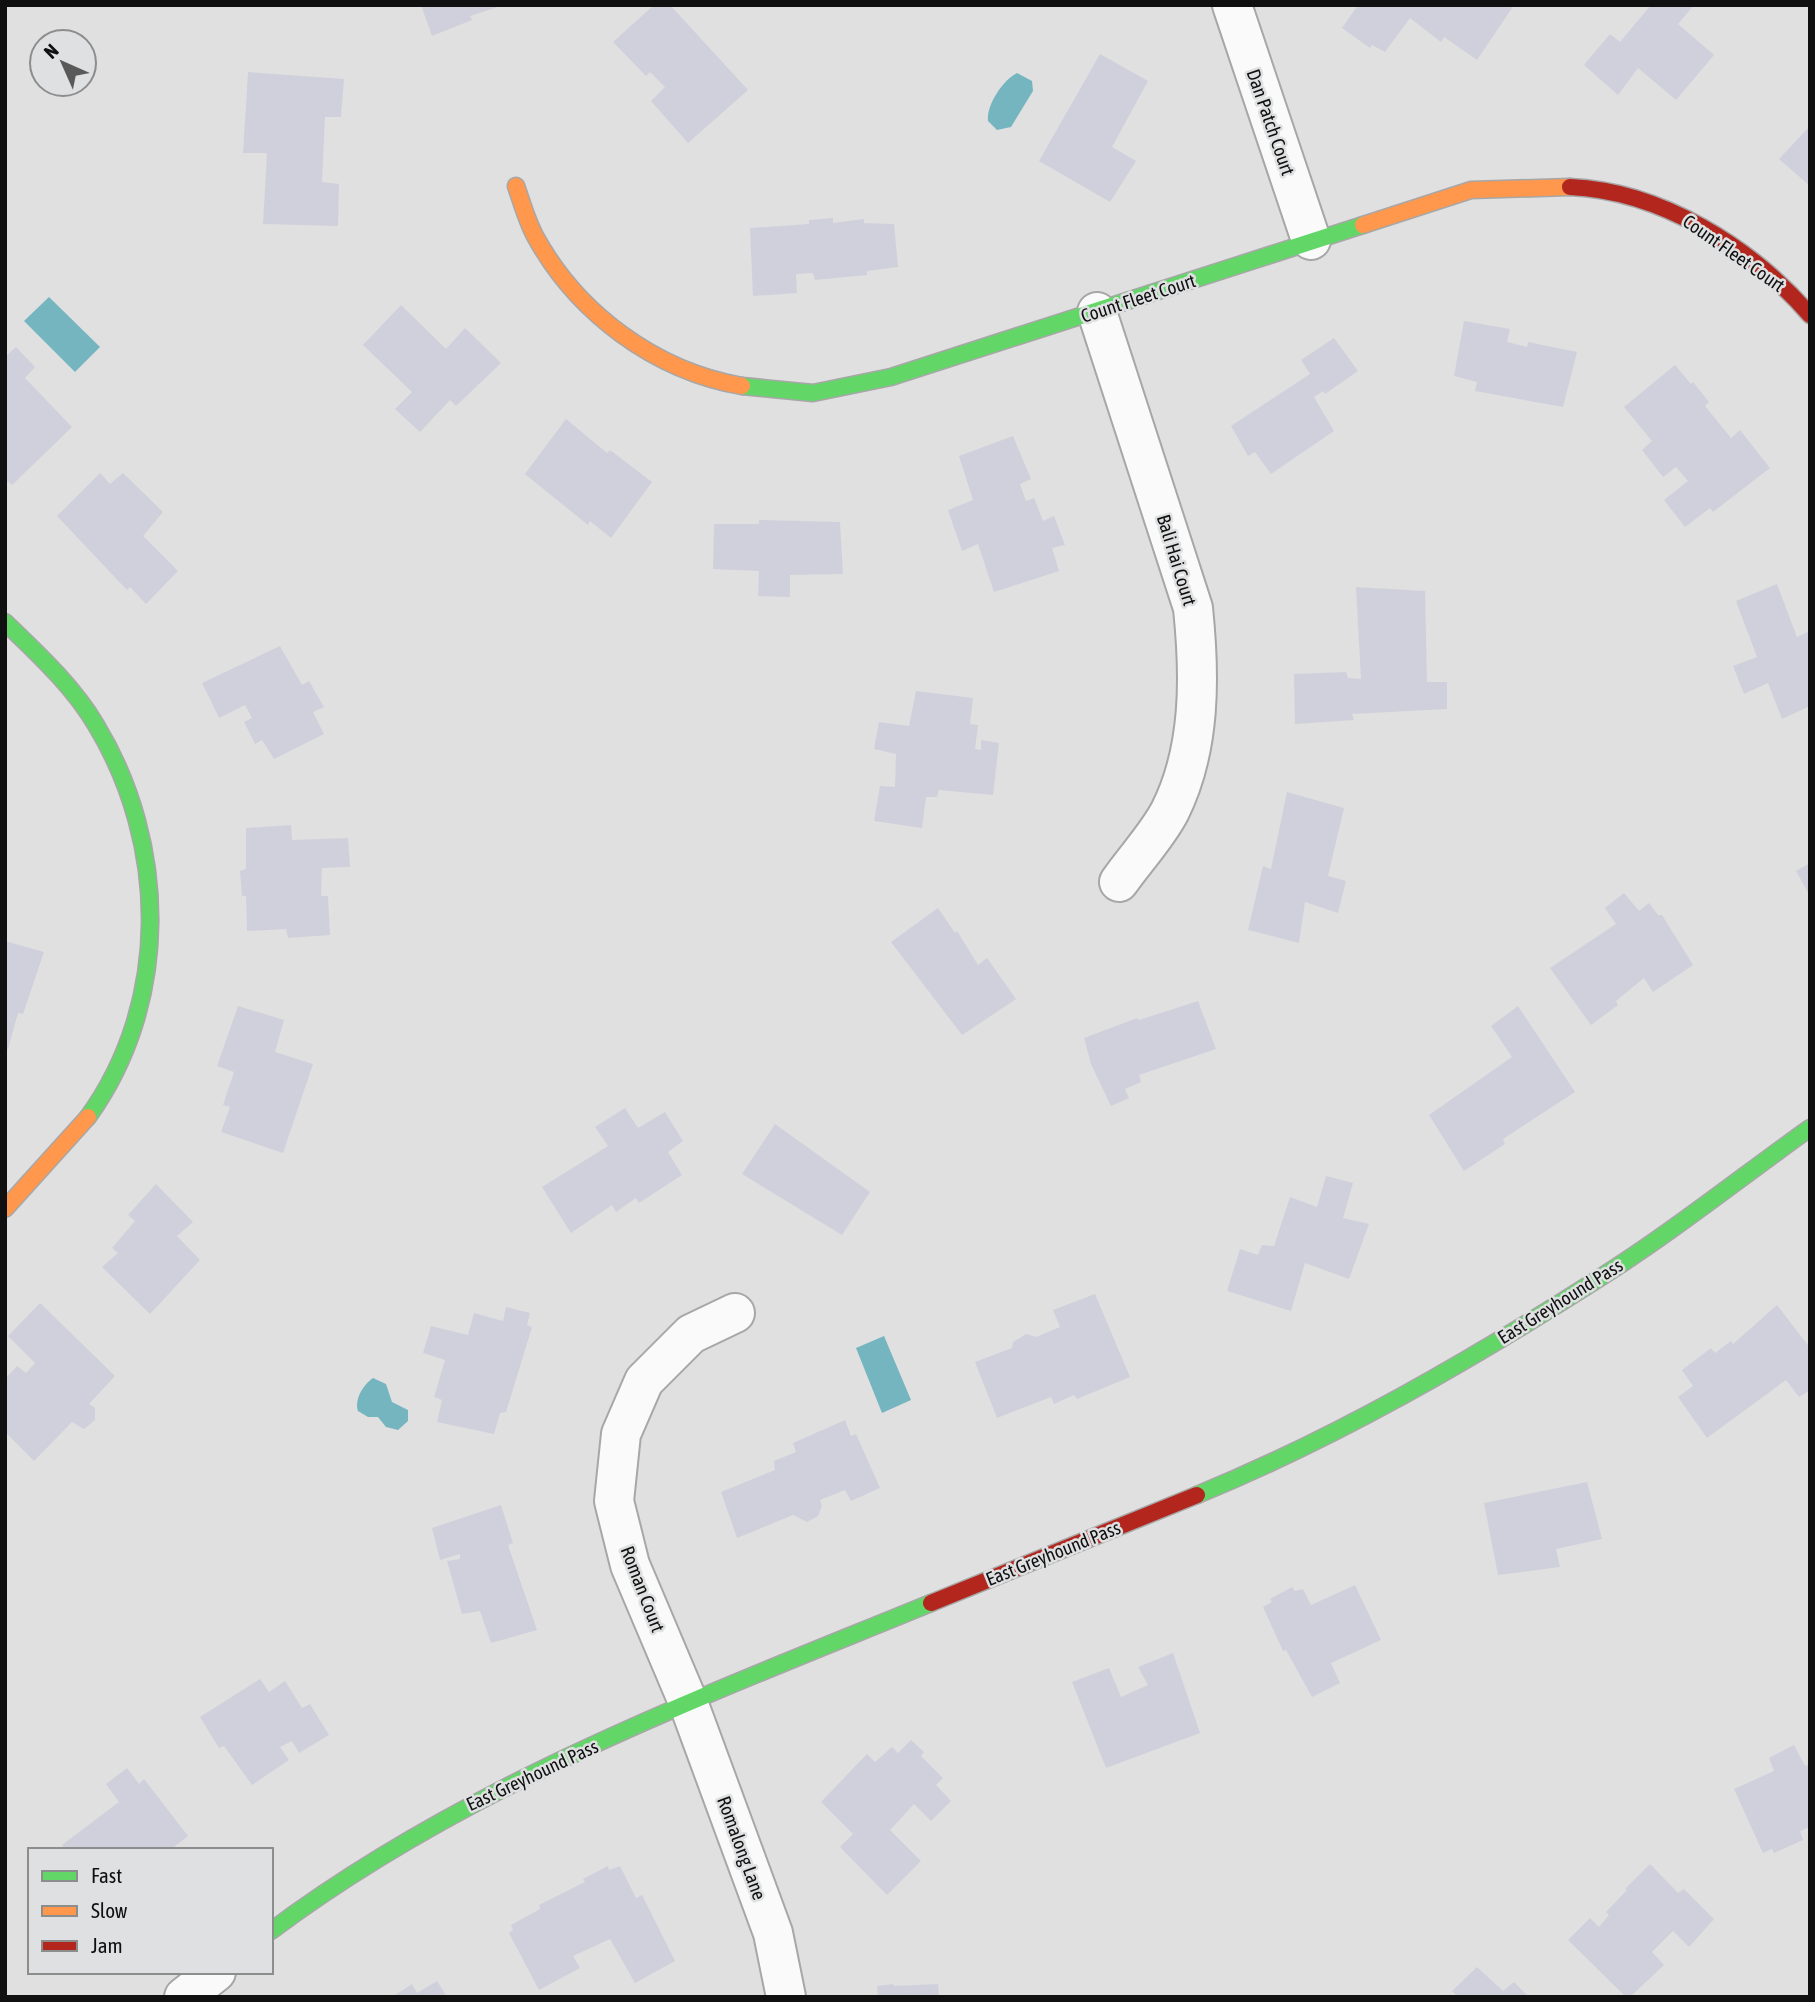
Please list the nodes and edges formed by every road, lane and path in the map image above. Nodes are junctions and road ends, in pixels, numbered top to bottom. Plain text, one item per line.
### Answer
1 (1232, 5) edge
2 (516, 186) dead end
3 (1311, 240) junction
4 (1097, 312) junction
5 (1810, 315) edge
6 (5, 622) edge
7 (1119, 882) dead end
8 (1810, 1128) edge
9 (5, 1209) edge
10 (734, 1313) dead end
11 (688, 1702) junction
12 (273, 1930) edge
13 (213, 1974) edge
14 (184, 1997) edge
15 (786, 1997) edge

1 - 3 street, Dan Patch Court
2 - 4 street, Count Fleet Court
3 - 4 street, Count Fleet Court
3 - 5 street, Count Fleet Court
4 - 7 street, Bali Hai Court
6 - 9 street
8 - 11 street, East Greyhound Pass
10 - 11 street, Roman Court
11 - 12 street, East Greyhound Pass
11 - 15 street, Romalong Lane
13 - 14 street

